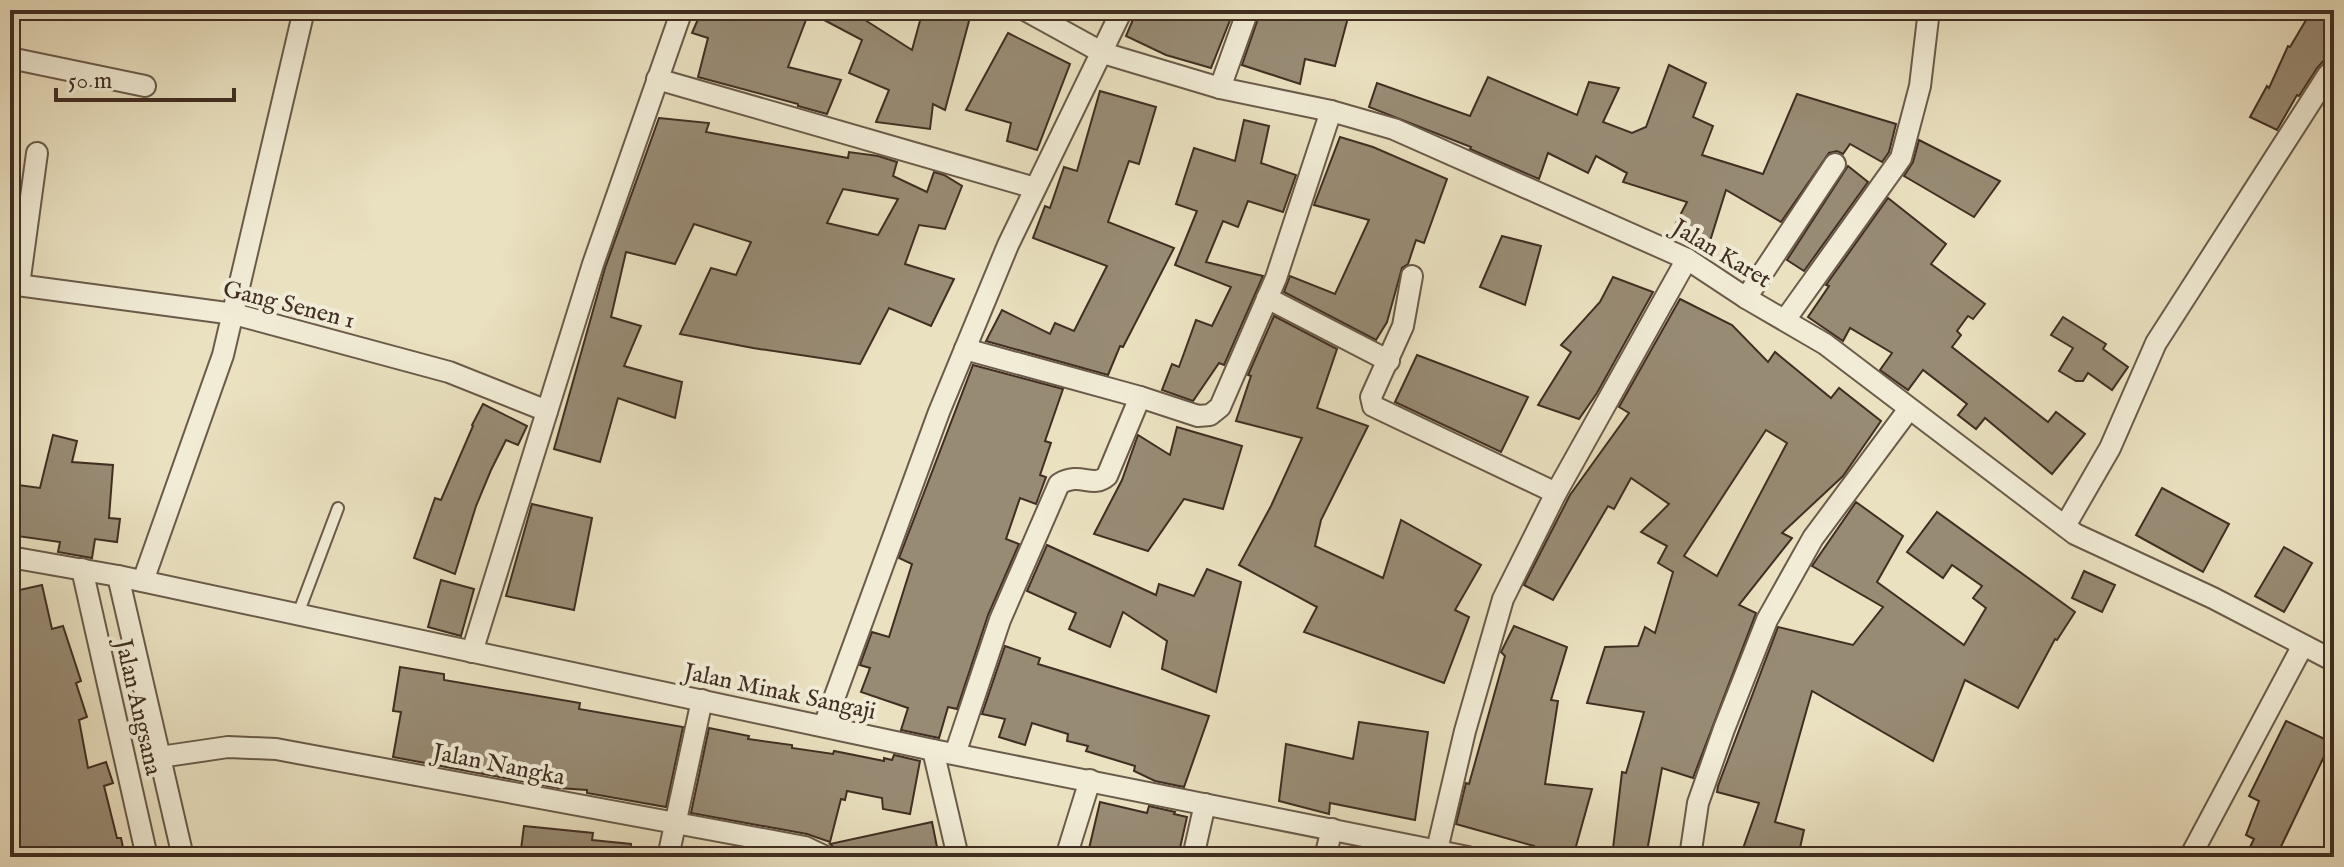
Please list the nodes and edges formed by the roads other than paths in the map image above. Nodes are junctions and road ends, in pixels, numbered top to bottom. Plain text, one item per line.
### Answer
1 (304, 10) edge
2 (682, 10) edge
3 (1025, 10) edge
4 (1122, 10) edge
5 (1248, 10) edge
6 (1929, 10) edge
7 (1103, 53) junction
8 (10, 58) edge
9 (2334, 69) edge
10 (657, 79) junction
11 (145, 86) dead end
12 (1220, 88) junction
13 (1331, 111) junction
14 (37, 153) dead end
15 (1835, 164) dead end
16 (1035, 188) junction
17 (1687, 259) junction
18 (1412, 276) dead end
19 (14, 285) edge
20 (1267, 298) junction
21 (1746, 298) junction
22 (234, 314) junction
23 (1785, 320) junction
24 (965, 349) junction
25 (1389, 361) junction
26 (1140, 397) junction
27 (1909, 409) junction
28 (547, 411) junction
29 (1556, 493) junction
30 (338, 508) dead end
31 (2065, 526) junction
32 (10, 557) edge
33 (82, 569) junction
34 (118, 576) junction
35 (143, 581) junction
36 (298, 614) junction
37 (2302, 647) junction
38 (472, 652) junction
39 (2334, 661) edge
40 (702, 700) junction
41 (824, 726) junction
42 (933, 750) junction
43 (955, 754) junction
44 (160, 757) junction
45 (1090, 780) junction
46 (1205, 804) junction
47 (677, 823) junction
48 (1332, 829) junction
49 (1453, 854) edge
50 (147, 857) edge
51 (183, 857) edge
52 (668, 857) edge
53 (826, 857) edge
54 (958, 857) edge
55 (1066, 857) edge
56 (1193, 857) edge
57 (1325, 857) edge
58 (1690, 857) edge
59 (2190, 857) edge

1 - 22 street
2 - 10 street
3 - 7 street, Jalan Karet
4 - 7 street
5 - 12 street
6 - 23 street
7 - 12 street, Jalan Karet
7 - 16 street
8 - 11 street
9 - 31 street
10 - 16 street
10 - 28 street
12 - 13 street, Jalan Karet
13 - 17 street, Jalan Karet
13 - 20 street
14 - 19 street
15 - 21 street
16 - 24 street
17 - 21 street, Jalan Karet
17 - 29 street
18 - 25 street
19 - 22 street, Gang Senen 1
20 - 25 street
20 - 26 street
21 - 23 street, Jalan Karet
22 - 28 street, Gang Senen 1
22 - 35 street
23 - 27 street, Jalan Karet
24 - 26 street
24 - 41 street
25 - 29 street
26 - 43 street
27 - 31 street, Jalan Karet
27 - 58 street
28 - 38 street
29 - 49 street
30 - 36 lane
31 - 37 street, Jalan Karet
32 - 33 street, Jalan Minak Sangaji
33 - 34 street, Jalan Minak Sangaji
33 - 50 street, Jalan Angsana
34 - 35 street, Jalan Minak Sangaji
34 - 44 street
35 - 36 street, Jalan Minak Sangaji
36 - 38 street, Jalan Minak Sangaji
37 - 39 street, Jalan Karet
37 - 59 street
38 - 40 street, Jalan Minak Sangaji
40 - 41 street, Jalan Minak Sangaji
40 - 47 street
41 - 42 street, Jalan Minak Sangaji
42 - 43 street, Jalan Minak Sangaji
42 - 54 street
43 - 45 street, Jalan Minak Sangaji
44 - 47 street, Jalan Nangka
44 - 51 street
45 - 46 street, Jalan Minak Sangaji
45 - 55 street
46 - 48 street, Jalan Minak Sangaji
46 - 56 street
47 - 52 street
47 - 53 street, Jalan Nangka
48 - 49 street, Jalan Minak Sangaji
48 - 57 street

